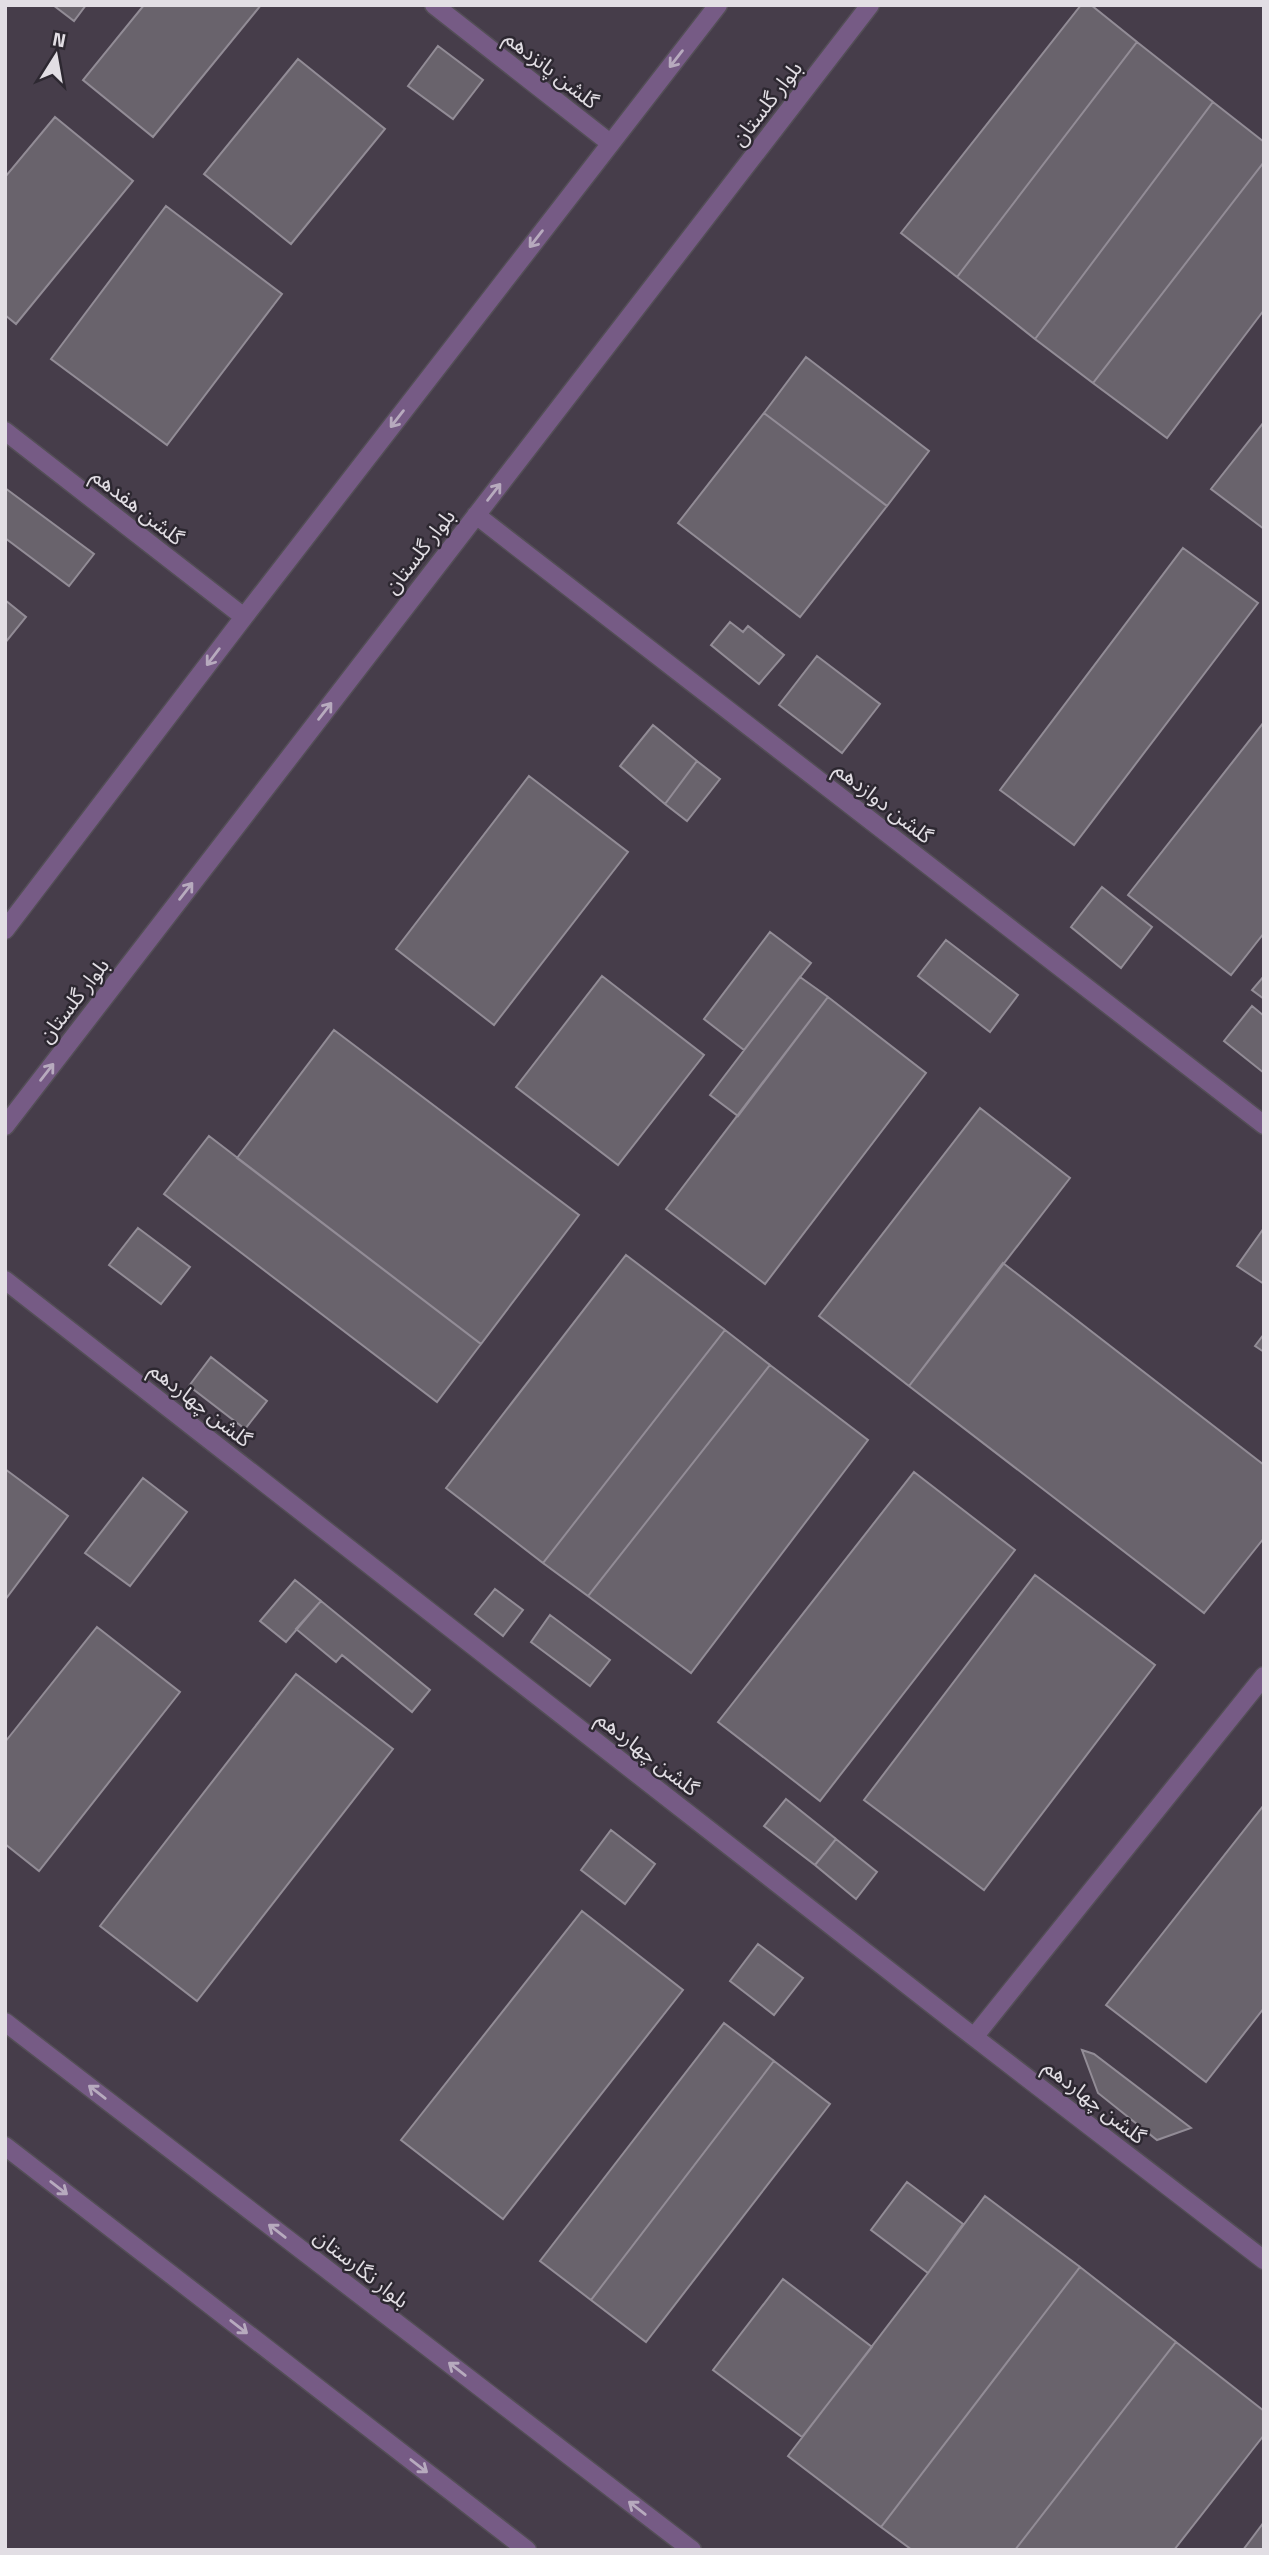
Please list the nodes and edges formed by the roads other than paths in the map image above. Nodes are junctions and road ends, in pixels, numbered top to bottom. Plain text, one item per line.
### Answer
1 (434, 5) edge
2 (718, 5) edge
3 (870, 5) edge
4 (610, 144) junction
5 (5, 431) edge
6 (476, 515) junction
7 (244, 617) junction
8 (5, 930) edge
9 (1264, 1125) edge
10 (5, 1126) edge
11 (5, 1280) edge
12 (1264, 1676) edge
13 (5, 2022) edge
14 (974, 2036) junction
15 (5, 2146) edge
16 (1264, 2260) edge
17 (527, 2550) edge
18 (692, 2550) edge

1 - 4 street, گلشن پانزدهم
2 -> 4 street
6 -> 3 street, بلوار گلستان
4 -> 7 street
5 - 7 street, گلشن هفدهم
6 - 9 street, گلشن دوازدهم
10 -> 6 street, بلوار گلستان
7 -> 8 street
11 - 14 street, گلشن چهاردهم
12 - 14 street
18 -> 13 street, بلوار نگارستان
14 - 16 street, گلشن چهاردهم
15 -> 17 street

